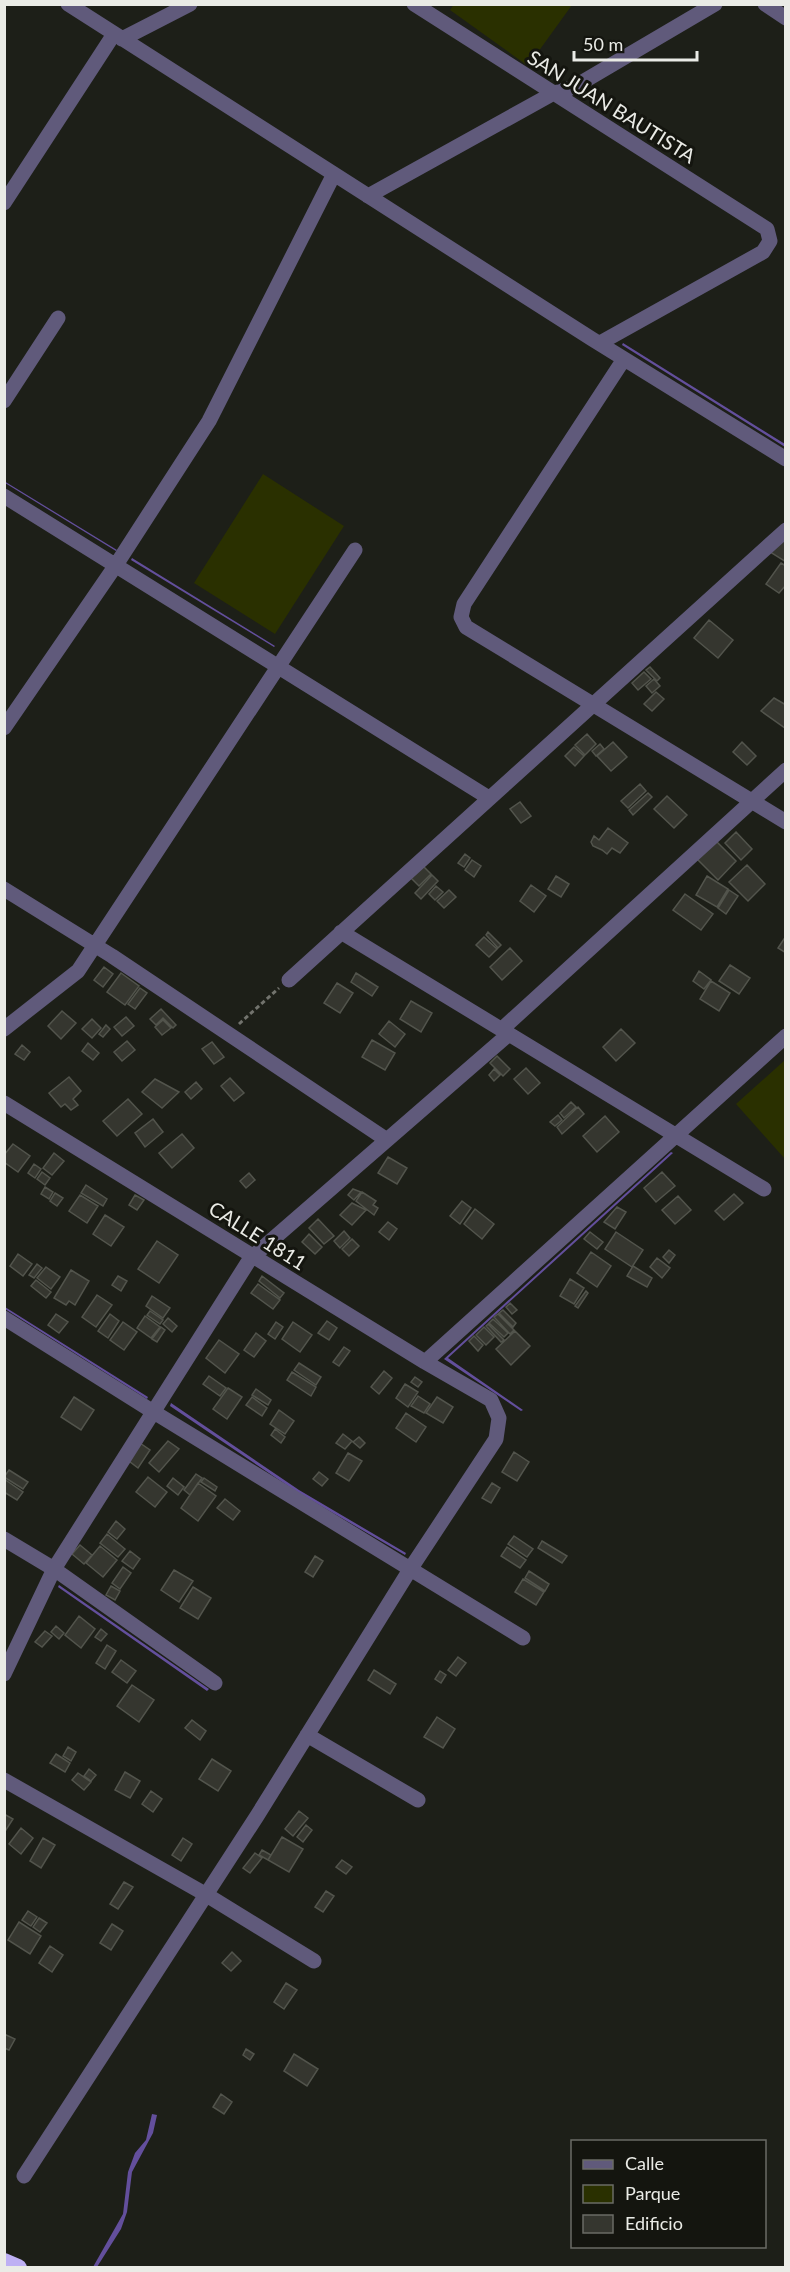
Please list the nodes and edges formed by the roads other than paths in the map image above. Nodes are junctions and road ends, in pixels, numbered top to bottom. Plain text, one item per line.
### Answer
1 (68, 4) edge
2 (190, 4) edge
3 (414, 4) edge
4 (716, 4) edge
5 (765, 4) edge
6 (786, 18) edge
7 (118, 36) junction
8 (552, 94) junction
9 (334, 174) junction
10 (368, 196) junction
11 (4, 203) edge
12 (58, 318) dead end
13 (600, 343) junction
14 (624, 359) junction
15 (4, 401) edge
16 (786, 459) edge
17 (4, 496) edge
18 (786, 530) edge
19 (355, 550) dead end
20 (116, 565) junction
21 (278, 666) junction
22 (592, 705) junction
23 (4, 728) edge
24 (786, 770) edge
25 (489, 798) junction
26 (752, 801) junction
27 (786, 822) edge
28 (4, 890) edge
29 (341, 932) junction
30 (94, 945) junction
31 (289, 980) road end
32 (4, 1029) edge
33 (506, 1031) junction
34 (786, 1036) edge
35 (4, 1103) edge
36 (675, 1135) junction
37 (387, 1140) junction
38 (764, 1189) dead end
39 (253, 1257) junction
40 (4, 1318) edge
41 (426, 1362) junction
42 (152, 1411) junction
43 (4, 1539) edge
44 (411, 1568) junction
45 (54, 1569) junction
46 (524, 1638) dead end
47 (4, 1674) edge
48 (215, 1683) dead end
49 (307, 1735) junction
50 (4, 1780) edge
51 (418, 1800) dead end
52 (205, 1894) junction
53 (314, 1961) dead end
54 (24, 2176) dead end
55 (4, 2262) edge
56 (18, 2268) edge

1 - 7 street
2 - 7 street
3 - 8 street, SAN JUAN BAUTISTA
4 - 8 street
5 - 6 street
7 - 9 street
7 - 11 street
8 - 10 street
8 - 13 street, SAN JUAN BAUTISTA
9 - 10 street
9 - 20 street
10 - 13 street
12 - 15 street
13 - 14 street
14 - 16 street
14 - 22 street
17 - 20 street
18 - 22 street
19 - 21 street
20 - 21 street
20 - 23 street
21 - 25 street
21 - 30 street
22 - 25 street
22 - 26 street
24 - 26 street
25 - 29 street
26 - 27 street
26 - 33 street
28 - 30 street
29 - 31 street
29 - 33 street
30 - 32 street
30 - 37 street
33 - 36 street
33 - 37 street
34 - 36 street
35 - 39 street, CALLE 1811
36 - 38 street
36 - 41 street
37 - 39 street
39 - 41 street, CALLE 1811
39 - 42 street
40 - 42 street
41 - 44 street, CALLE 1811
42 - 44 street
42 - 45 street
43 - 45 street
44 - 46 street
44 - 49 street
45 - 47 street
45 - 48 street
49 - 51 street
49 - 52 street
50 - 52 street
52 - 53 street
52 - 54 street
55 - 56 highway

